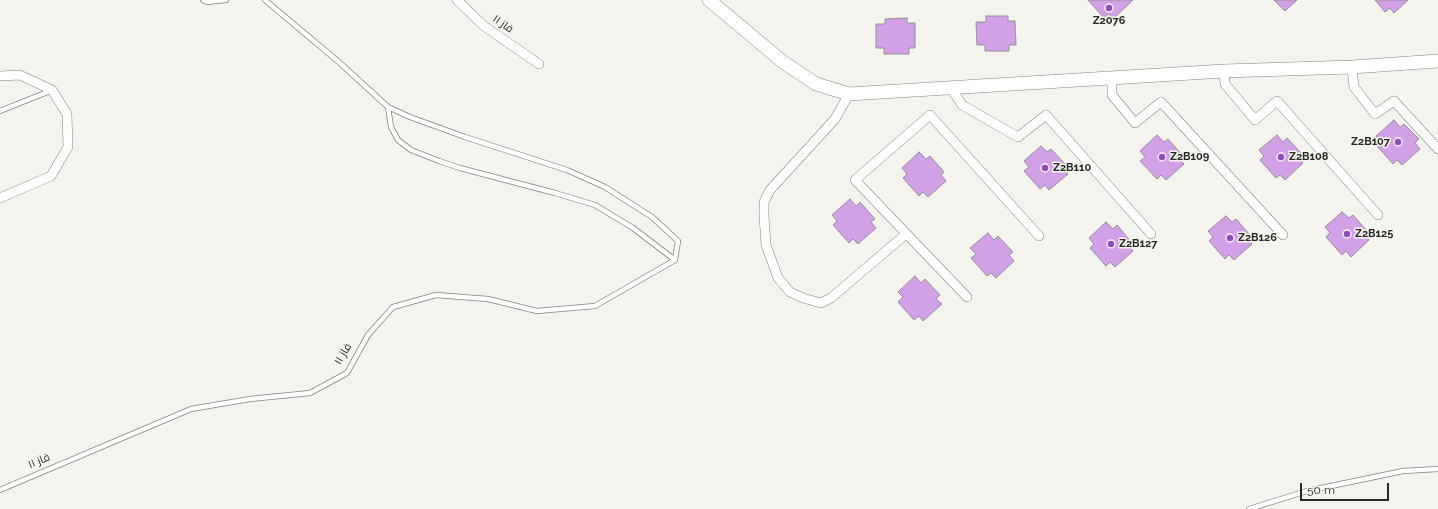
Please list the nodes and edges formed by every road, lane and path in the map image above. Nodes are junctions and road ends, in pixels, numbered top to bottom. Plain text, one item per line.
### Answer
1 (203, 0) edge
2 (226, 0) edge
3 (264, 0) edge
4 (458, 0) edge
5 (709, 0) edge
6 (1438, 62) edge
7 (539, 64) dead end
8 (1352, 67) junction
9 (1224, 72) junction
10 (0, 76) edge
11 (1112, 78) junction
12 (951, 88) junction
13 (52, 90) junction
14 (850, 94) junction
15 (388, 107) junction
16 (0, 111) edge
17 (1438, 149) edge
18 (0, 198) edge
19 (1378, 215) dead end
20 (906, 234) junction
21 (1151, 234) dead end
22 (1283, 235) dead end
23 (1039, 236) dead end
24 (675, 260) junction
25 (967, 297) dead end
26 (1438, 468) edge
27 (0, 490) edge
28 (1249, 509) edge

1 - 2 lane
3 - 15 lane
4 - 7 street, فاز ۱۱
5 - 14 street
6 - 8 street
8 - 9 street
8 - 17 street
9 - 11 street
9 - 19 street
10 - 13 street
11 - 12 street
11 - 22 street
12 - 14 street
12 - 21 street
13 - 16 lane
13 - 18 street
14 - 20 street
15 - 24 lane
15 - 24 lane
20 - 23 street
20 - 25 street
24 - 27 lane, فاز ۱۱
26 - 28 lane

